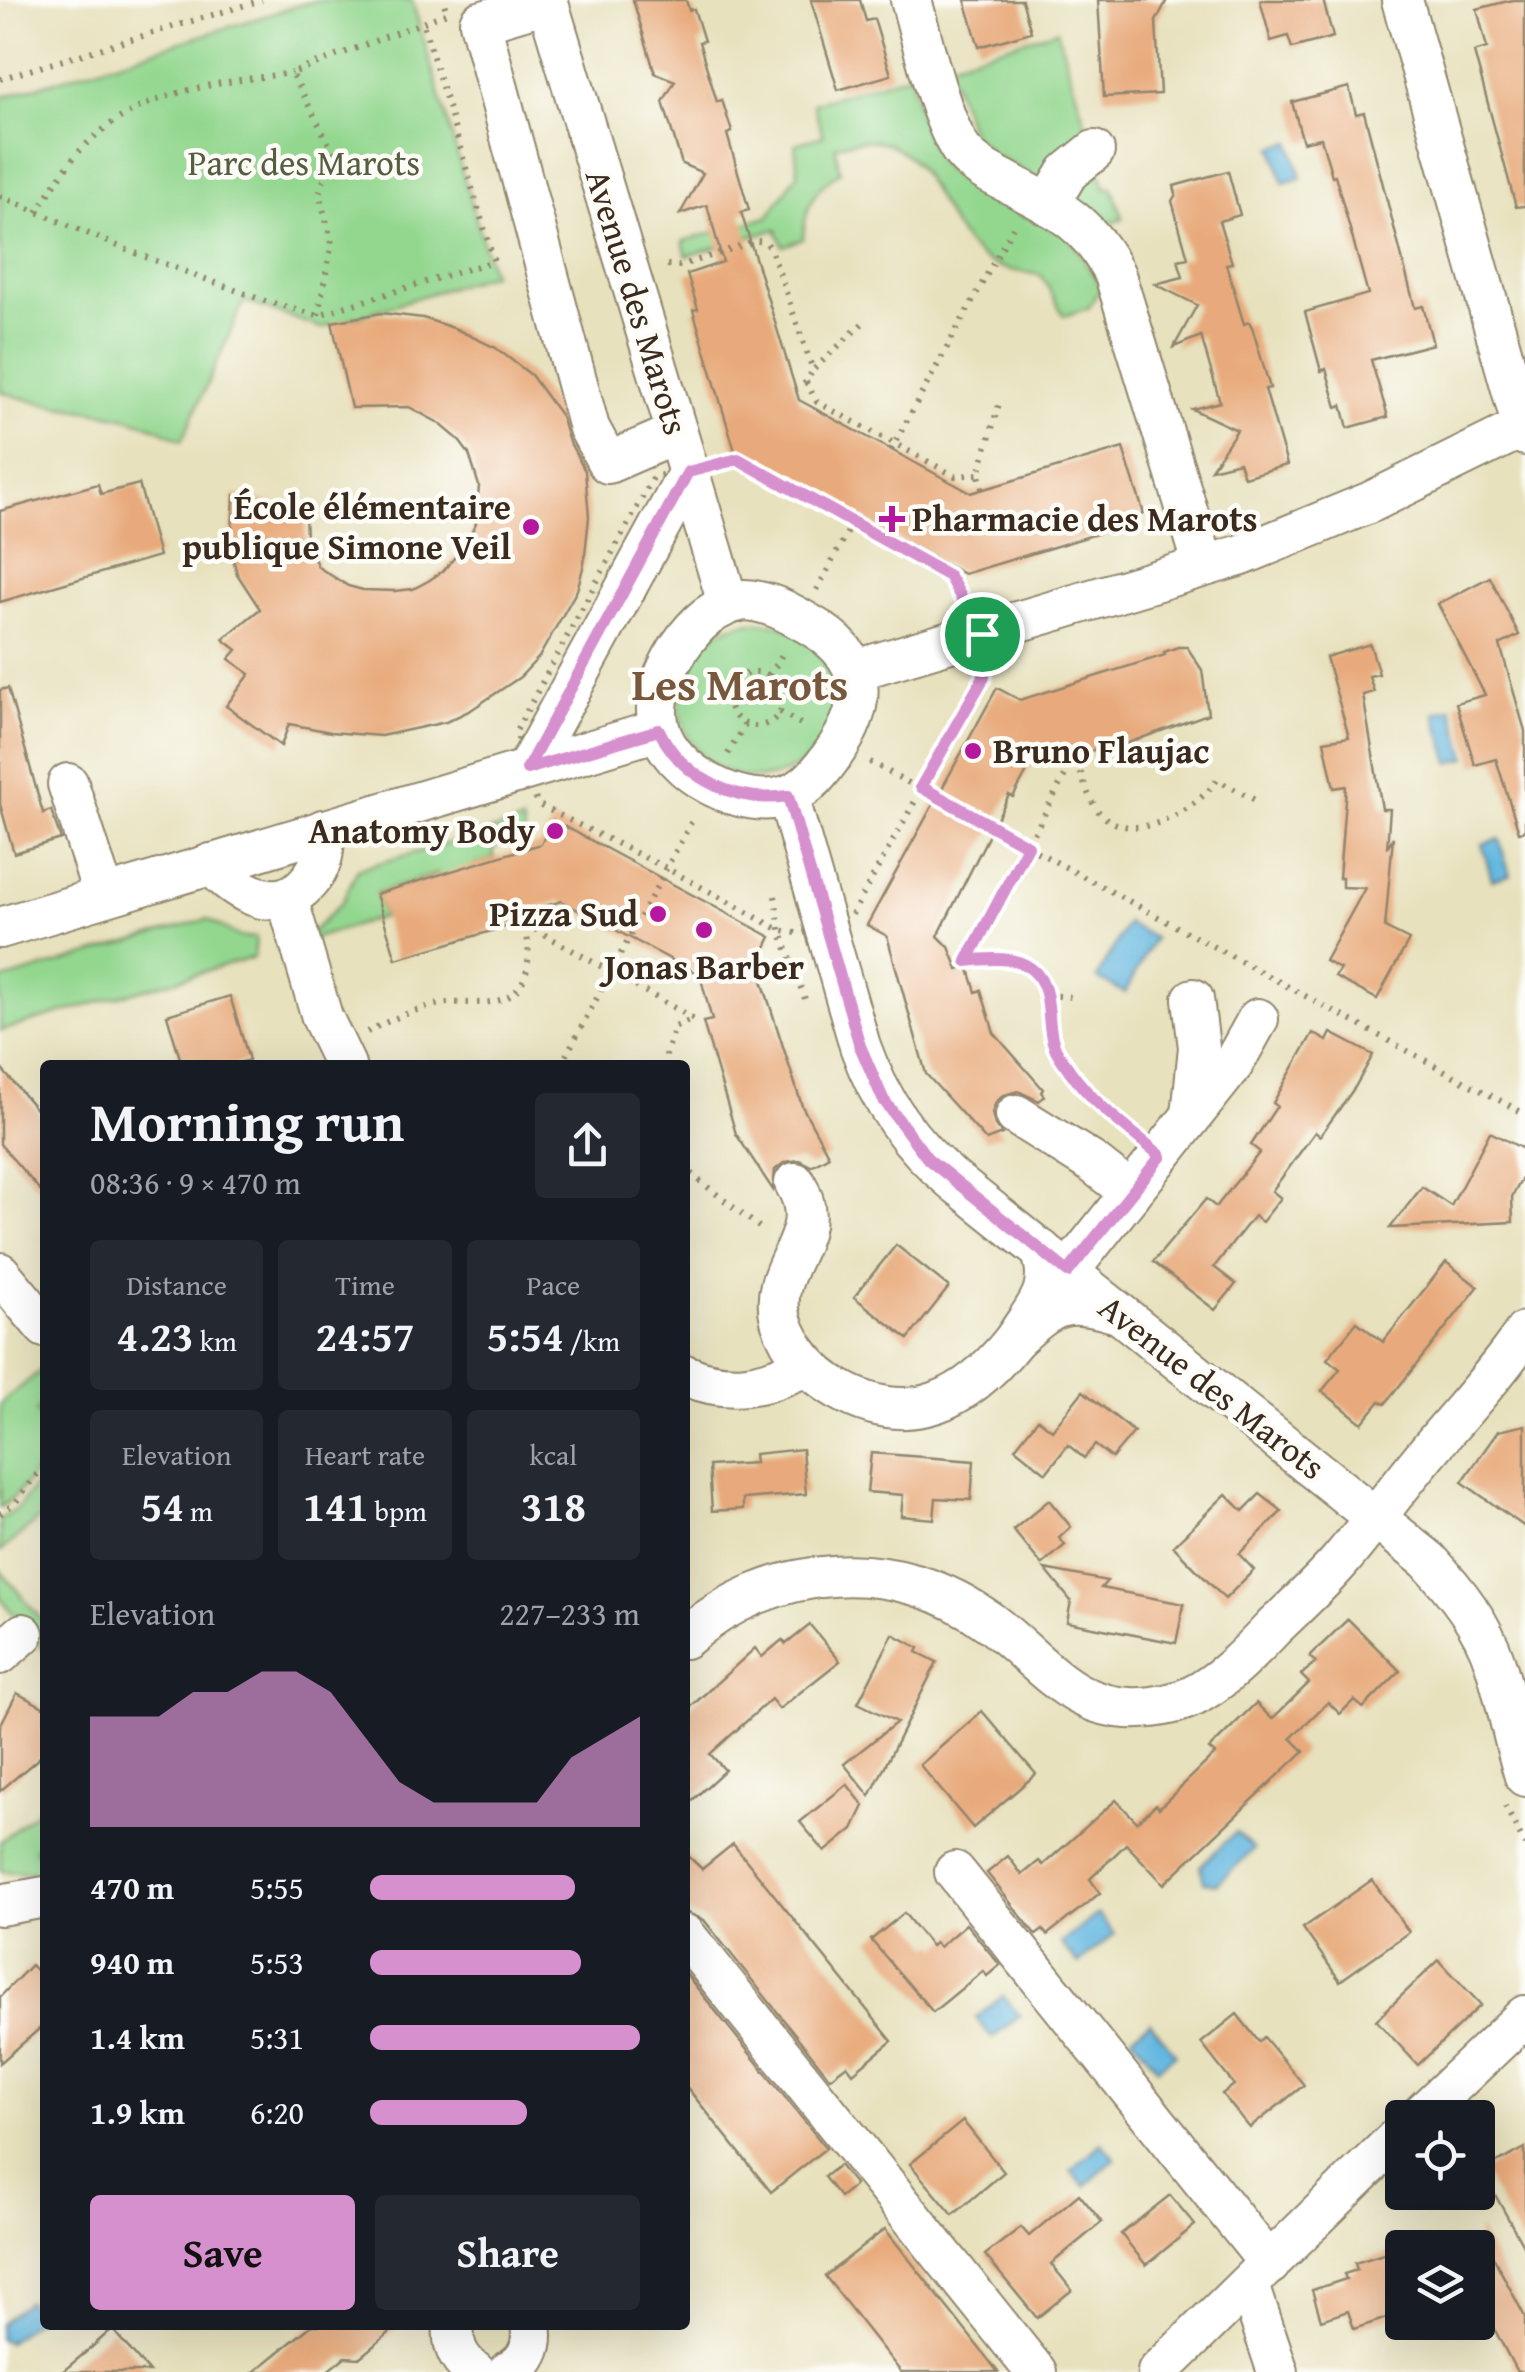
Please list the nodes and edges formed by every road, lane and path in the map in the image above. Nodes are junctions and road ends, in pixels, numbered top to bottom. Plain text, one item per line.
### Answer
1 (262, 0) edge
2 (911, 0) edge
3 (1402, 0) edge
4 (547, 1) edge
5 (447, 12) dead end
6 (422, 20) junction
7 (292, 73) junction
8 (0, 79) edge
9 (1094, 151) dead end
10 (0, 196) edge
11 (1039, 200) junction
12 (37, 212) junction
13 (667, 265) dead end
14 (318, 315) junction
15 (866, 320) dead end
16 (813, 370) junction
17 (806, 382) junction
18 (796, 390) dead end
19 (1000, 400) dead end
20 (1524, 429) edge
21 (677, 433) junction
22 (893, 447) junction
23 (671, 474) junction
24 (979, 474) junction
25 (982, 489) dead end
26 (1204, 566) junction
27 (728, 603) junction
28 (982, 634) junction
29 (856, 670) junction
30 (780, 712) junction
31 (659, 730) junction
32 (839, 746) junction
33 (68, 784) dead end
34 (532, 787) junction
35 (921, 787) junction
36 (788, 796) junction
37 (1257, 801) dead end
38 (324, 830) junction
39 (1028, 846) junction
40 (210, 864) junction
41 (666, 868) junction
42 (104, 896) junction
43 (287, 898) junction
44 (825, 926) junction
45 (0, 928) edge
46 (1046, 995) junction
47 (1074, 996) dead end
48 (1194, 999) dead end
49 (1258, 1018) dead end
50 (340, 1058) edge
51 (563, 1060) edge
52 (665, 1060) edge
53 (1525, 1114) edge
54 (1016, 1115) dead end
55 (1191, 1119) junction
56 (1161, 1156) junction
57 (690, 1171) edge
58 (796, 1183) dead end
59 (1131, 1192) junction
60 (794, 1254) junction
61 (1054, 1261) junction
62 (0, 1274) edge
63 (1121, 1314) junction
64 (40, 1321) edge
65 (1525, 1332) edge
66 (1014, 1338) junction
67 (807, 1365) junction
68 (690, 1378) edge
69 (40, 1471) edge
70 (0, 1514) edge
71 (1376, 1516) junction
72 (690, 1634) edge
73 (1525, 1776) edge
74 (955, 1872) dead end
75 (40, 1898) edge
76 (0, 1905) edge
77 (690, 1941) edge
78 (1525, 2016) edge
79 (1437, 2100) edge
80 (1385, 2150) edge
81 (1259, 2274) junction
82 (453, 2330) edge
83 (531, 2330) edge
84 (476, 2372) edge
85 (508, 2372) edge
86 (1036, 2372) edge
87 (1158, 2372) edge
88 (1278, 2372) edge

1 - 8 path
2 - 11 street
3 - 20 street
4 - 21 street, Avenue des Marots
4 - 21 street
5 - 6 path
6 - 7 path
6 - 14 path
7 - 12 path
7 - 14 path
9 - 11 street
10 - 12 path
11 - 22 path
11 - 26 street
12 - 14 path
13 - 16 path
15 - 16 path
16 - 17 path
17 - 18 path
17 - 22 path
19 - 24 path
20 - 26 street
21 - 23 street, Avenue des Marots
22 - 24 path
23 - 27 street, Avenue des Marots
23 - 28 path
23 - 34 street
24 - 25 path
26 - 28 street
27 - 29 street
27 - 31 street
28 - 29 street
28 - 35 path
29 - 32 street
30 - 30 path
30 - 32 path
31 - 34 street
31 - 36 street
32 - 35 path
32 - 36 street
33 - 42 street
34 - 38 street
34 - 41 path
35 - 39 path
35 - 44 path
36 - 44 street, Avenue des Marots
37 - 39 path
38 - 40 street
38 - 43 street
39 - 46 path
39 - 53 path
40 - 42 street
40 - 43 street
41 - 44 path
41 - 51 path
42 - 45 street
43 - 50 street
44 - 61 street, Avenue des Marots
46 - 47 path
46 - 56 path
48 - 55 street
49 - 55 street
50 - 52 path
54 - 59 street
55 - 56 street
56 - 59 street
57 - 60 path
58 - 60 street
59 - 61 street
60 - 67 street
61 - 63 street, Avenue des Marots
61 - 66 street
62 - 64 street
63 - 66 street
63 - 71 street, Avenue des Marots
65 - 71 street
66 - 67 street
67 - 68 street
69 - 70 path
71 - 72 street
71 - 73 street, Avenue des Marots
74 - 81 street
75 - 76 street
77 - 86 street
78 - 79 street
80 - 81 street
81 - 87 street
81 - 88 street
82 - 84 street
83 - 85 street

